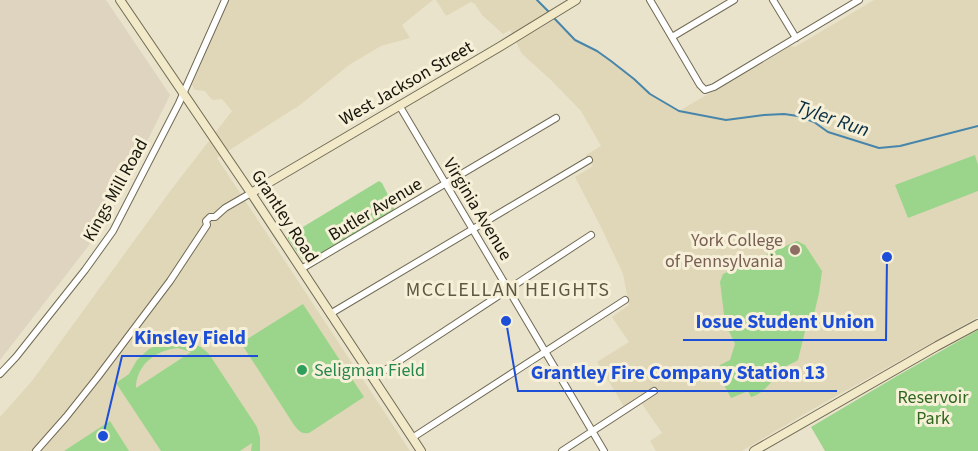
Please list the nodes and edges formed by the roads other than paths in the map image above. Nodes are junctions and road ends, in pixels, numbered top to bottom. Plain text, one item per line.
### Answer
1 (120, 0) edge
2 (225, 0) edge
3 (576, 0) edge
4 (650, 0) edge
5 (734, 0) edge
6 (773, 0) edge
7 (859, 0) edge
8 (672, 37) junction
9 (796, 38) junction
10 (183, 93) junction
11 (399, 105) junction
12 (556, 118) dead end
13 (589, 160) dead end
14 (446, 184) junction
15 (251, 193) junction
16 (472, 229) junction
17 (591, 235) dead end
18 (301, 270) junction
19 (509, 290) junction
20 (625, 300) dead end
21 (330, 314) junction
22 (978, 324) edge
23 (545, 351) junction
24 (0, 374) edge
25 (373, 378) junction
26 (654, 391) dead end
27 (592, 431) junction
28 (412, 438) junction
29 (36, 451) edge
30 (421, 451) edge
31 (562, 451) edge
32 (604, 451) edge
33 (754, 451) edge

1 - 10 street, Grantley Road
2 - 10 street, Kings Mill Road
3 - 11 street, West Jackson Street
4 - 8 street
5 - 8 street
6 - 9 street
7 - 9 street
8 - 9 street
10 - 15 street, Grantley Road
10 - 24 street, Kings Mill Road
11 - 14 street, Virginia Avenue
11 - 15 street, West Jackson Street
12 - 14 street, Butler Avenue
13 - 16 street
14 - 16 street, Virginia Avenue
14 - 18 street, Butler Avenue
15 - 18 street, Grantley Road
15 - 29 street
16 - 19 street, Virginia Avenue
16 - 21 street
17 - 19 street
18 - 21 street, Grantley Road
19 - 23 street, Virginia Avenue
19 - 25 street
20 - 23 street
21 - 25 street, Grantley Road
22 - 33 street
23 - 27 street, Virginia Avenue
23 - 28 street
25 - 28 street, Grantley Road
26 - 27 street
27 - 31 street
27 - 32 street, Virginia Avenue
28 - 30 street, Grantley Road

